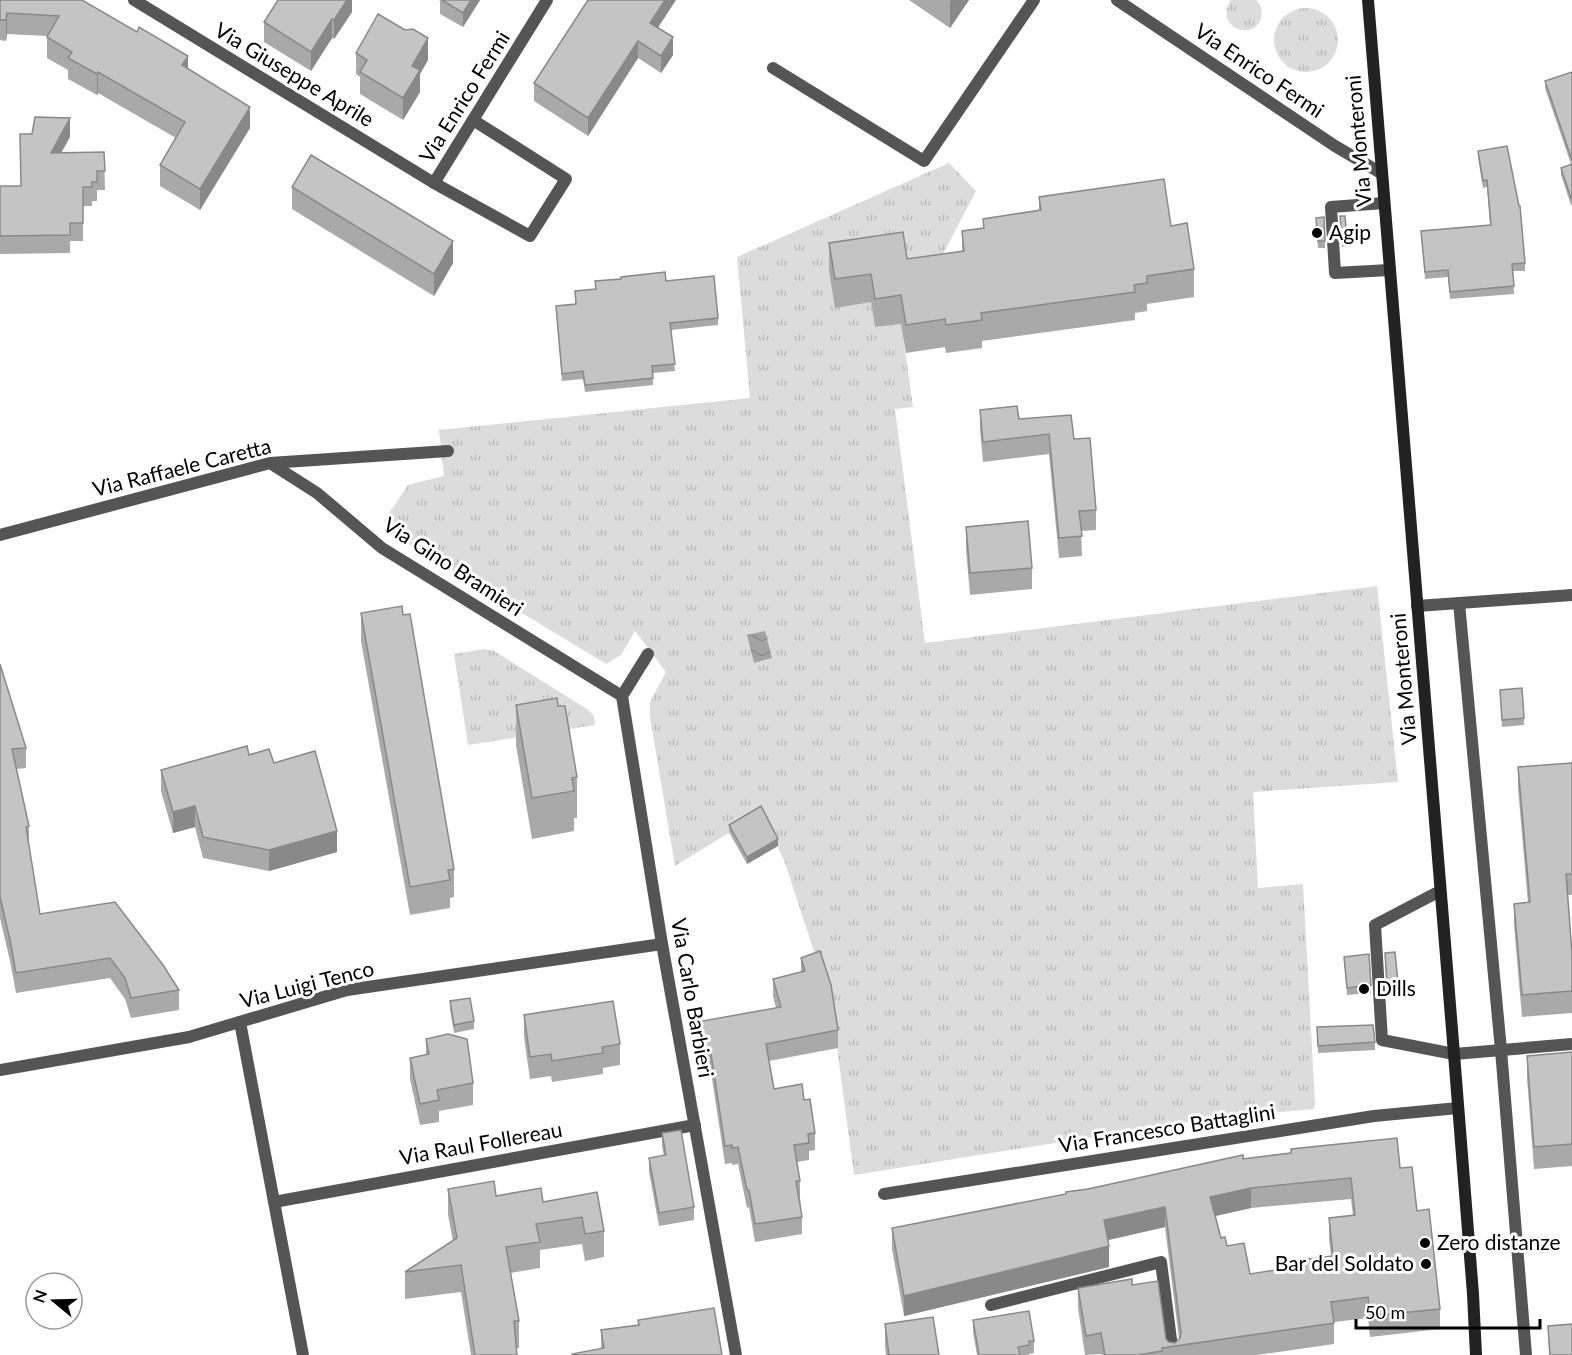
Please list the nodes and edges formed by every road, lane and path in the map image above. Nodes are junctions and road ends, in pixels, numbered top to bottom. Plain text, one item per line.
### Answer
1 (134, 0) edge
2 (547, 0) edge
3 (1034, 0) edge
4 (1117, 0) edge
5 (1368, 0) edge
6 (773, 68) dead end
7 (473, 120) junction
8 (1382, 172) junction
9 (434, 183) junction
10 (1384, 203) junction
11 (1389, 270) junction
12 (448, 451) dead end
13 (270, 463) junction
14 (0, 535) edge
15 (1572, 595) edge
16 (1459, 603) junction
17 (1417, 606) junction
18 (648, 654) dead end
19 (622, 696) junction
20 (1440, 891) junction
21 (662, 944) junction
22 (240, 1022) junction
23 (1572, 1044) edge
24 (1501, 1050) junction
25 (1454, 1054) junction
26 (0, 1070) edge
27 (1458, 1108) junction
28 (695, 1125) junction
29 (884, 1194) dead end
30 (274, 1202) junction
31 (991, 1305) dead end
32 (303, 1355) edge
33 (736, 1355) edge
34 (1173, 1355) edge
35 (1476, 1355) edge
36 (1526, 1355) edge

1 - 9 street, Via Giuseppe Aprile
2 - 7 street, Via Enrico Fermi
3 - 6 street
4 - 8 street, Via Enrico Fermi
5 - 8 main road, Via Monteroni
7 - 9 street, Via Enrico Fermi
7 - 9 street, Via Giuseppe Aprile
8 - 10 main road, Via Monteroni
10 - 11 main road, Via Monteroni
10 - 11 street
11 - 17 main road, Via Monteroni
12 - 13 street, Via Raffaele Caretta
13 - 14 street, Via Raffaele Caretta
13 - 19 street, Via Gino Bramieri
15 - 16 street
16 - 17 street
16 - 24 street
17 - 20 main road, Via Monteroni
18 - 19 street
19 - 21 street, Via Carlo Barbieri
20 - 25 main road, Via Monteroni
20 - 25 street
21 - 22 street, Via Luigi Tenco
21 - 28 street, Via Carlo Barbieri
22 - 26 street, Via Luigi Tenco
22 - 30 street
23 - 24 street
24 - 25 street
24 - 36 street
25 - 27 main road, Via Monteroni
27 - 29 street, Via Francesco Battaglini
27 - 35 main road, Via Monteroni
28 - 30 street, Via Raul Follereau
28 - 33 street, Via Carlo Barbieri
30 - 32 street
31 - 34 street

